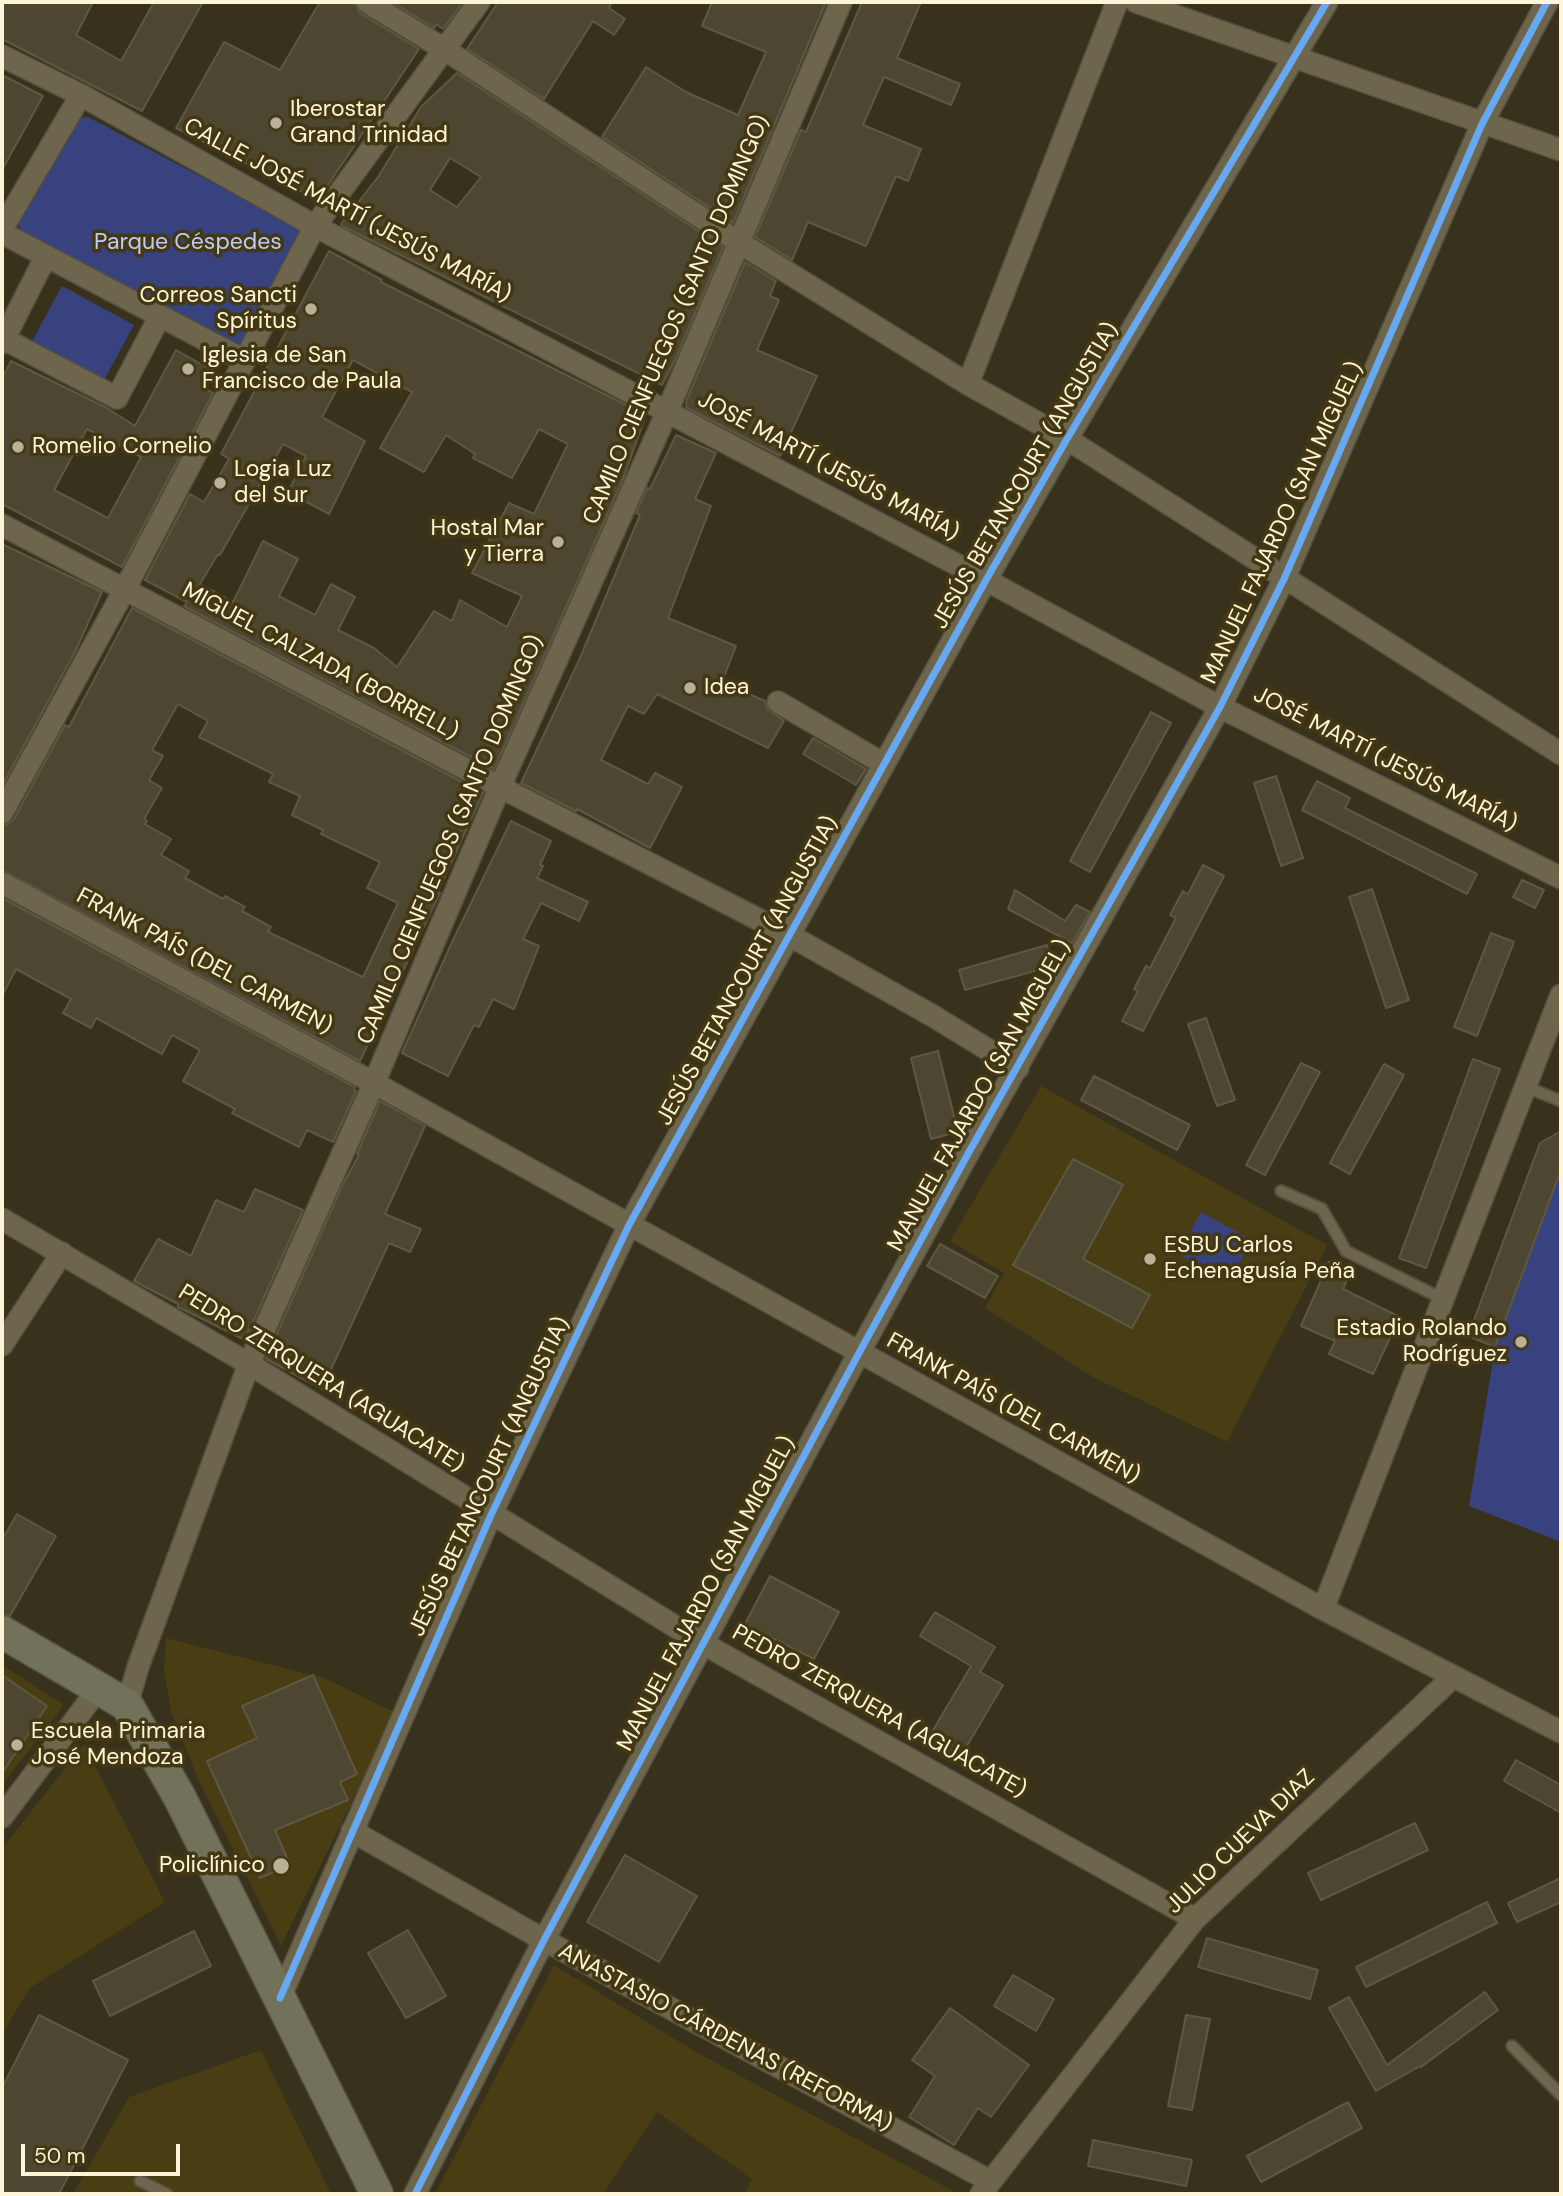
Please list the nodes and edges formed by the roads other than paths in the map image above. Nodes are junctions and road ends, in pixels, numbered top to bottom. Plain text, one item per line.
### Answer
1 (367, 2) edge
2 (479, 2) edge
3 (841, 2) edge
4 (1117, 2) edge
5 (1136, 2) edge
6 (1327, 2) edge
7 (1547, 2) edge
8 (444, 49) junction
9 (2, 56) edge
10 (1294, 58) junction
11 (81, 95) junction
12 (1482, 124) junction
13 (1561, 150) edge
14 (316, 226) junction
15 (2, 231) edge
16 (740, 243) junction
17 (46, 256) junction
18 (160, 316) junction
19 (3, 341) edge
20 (244, 360) junction
21 (968, 384) junction
22 (667, 412) junction
23 (1067, 439) junction
24 (2, 525) edge
25 (1284, 579) junction
26 (986, 580) junction
27 (125, 589) junction
28 (778, 702) dead end
29 (1220, 707) junction
30 (1561, 754) edge
31 (884, 764) junction
32 (500, 787) junction
33 (2, 813) edge
34 (1561, 878) edge
35 (2, 883) edge
36 (789, 935) junction
37 (1561, 995) edge
38 (1018, 1068) junction
39 (374, 1083) junction
40 (1526, 1087) junction
41 (1561, 1101) edge
42 (1281, 1191) dead end
43 (2, 1219) edge
44 (629, 1225) junction
45 (62, 1253) junction
46 (1443, 1299) junction
47 (2, 1345) edge
48 (859, 1353) junction
49 (248, 1364) junction
50 (491, 1515) junction
51 (1323, 1609) junction
52 (2, 1632) edge
53 (702, 1643) junction
54 (1453, 1677) junction
55 (99, 1688) junction
56 (127, 1705) junction
57 (1561, 1732) edge
58 (2, 1817) edge
59 (352, 1831) junction
60 (1195, 1919) junction
61 (544, 1940) junction
62 (280, 1998) junction
63 (1512, 2046) dead end
64 (1561, 2095) edge
65 (140, 2181) dead end
66 (985, 2188) edge
67 (167, 2194) edge
68 (377, 2194) edge
69 (415, 2194) edge

1 - 8 street
2 - 8 street
3 - 16 street, CAMILO CIENFUEGOS (SANTO DOMINGO)
4 - 21 street
5 - 10 street
6 - 10 street, JESÚS BETANCOURT (ANGUSTIA)
7 - 12 street, MANUEL FAJARDO (SAN MIGUEL)
8 - 14 street
8 - 16 street
9 - 11 street, CALLE JOSÉ MARTÍ (JESÚS MARÍA)
10 - 12 street
10 - 23 street, JESÚS BETANCOURT (ANGUSTIA)
11 - 14 street, CALLE JOSÉ MARTÍ (JESÚS MARÍA)
11 - 15 street
12 - 13 street
12 - 25 street, MANUEL FAJARDO (SAN MIGUEL)
14 - 20 street
14 - 22 street, CALLE JOSÉ MARTÍ (JESÚS MARÍA)
15 - 17 street
16 - 21 street
16 - 22 street, CAMILO CIENFUEGOS (SANTO DOMINGO)
17 - 18 street
17 - 19 street
18 - 19 street
18 - 20 street
20 - 27 street
21 - 23 street
22 - 26 street, JOSÉ MARTÍ (JESÚS MARÍA)
22 - 32 street, CAMILO CIENFUEGOS (SANTO DOMINGO)
23 - 25 street
23 - 26 street, JESÚS BETANCOURT (ANGUSTIA)
24 - 27 street, MIGUEL CALZADA (BORRELL)
25 - 29 street, MANUEL FAJARDO (SAN MIGUEL)
25 - 30 street
26 - 29 street, JOSÉ MARTÍ (JESÚS MARÍA)
26 - 31 street, JESÚS BETANCOURT (ANGUSTIA)
27 - 32 street, MIGUEL CALZADA (BORRELL)
27 - 33 street
28 - 31 street
29 - 34 street, JOSÉ MARTÍ (JESÚS MARÍA)
29 - 38 street, MANUEL FAJARDO (SAN MIGUEL)
31 - 36 street, JESÚS BETANCOURT (ANGUSTIA)
32 - 36 street, MIGUEL CALZADA (BORRELL)
32 - 39 street, CAMILO CIENFUEGOS (SANTO DOMINGO)
35 - 39 street, FRANK PAÍS (DEL CARMEN)
36 - 38 street, MIGUEL CALZADA (BORRELL)
36 - 44 street, JESÚS BETANCOURT (ANGUSTIA)
37 - 40 street
38 - 48 street, MANUEL FAJARDO (SAN MIGUEL)
39 - 44 street, FRANK PAÍS (DEL CARMEN)
39 - 49 street, CAMILO CIENFUEGOS (SANTO DOMINGO)
40 - 41 lane
40 - 46 street
42 - 46 lane
43 - 45 street, PEDRO ZERQUERA (AGUACATE)
44 - 48 street, FRANK PAÍS (DEL CARMEN)
44 - 50 street, JESÚS BETANCOURT (ANGUSTIA)
45 - 47 street
45 - 49 street, PEDRO ZERQUERA (AGUACATE)
46 - 51 street
48 - 51 street, FRANK PAÍS (DEL CARMEN)
48 - 53 street, MANUEL FAJARDO (SAN MIGUEL)
49 - 50 street, PEDRO ZERQUERA (AGUACATE)
49 - 56 street, CAMILO CIENFUEGOS (SANTO DOMINGO)
50 - 53 street, PEDRO ZERQUERA (AGUACATE)
50 - 59 street, JESÚS BETANCOURT (ANGUSTIA)
51 - 54 street, FRANK PAÍS (DEL CARMEN)
52 - 55 main road
53 - 60 street, PEDRO ZERQUERA (AGUACATE)
53 - 61 street, MANUEL FAJARDO (SAN MIGUEL)
54 - 57 street, FRANK PAÍS (DEL CARMEN)
54 - 60 street, JULIO CUEVA DIAZ
55 - 56 main road
55 - 58 street
56 - 62 main road
59 - 61 street, ANASTASIO CÁRDENAS (REFORMA)
59 - 62 street, JESÚS BETANCOURT (ANGUSTIA)
60 - 66 street, JULIO CUEVA DIAZ
61 - 66 street, ANASTASIO CÁRDENAS (REFORMA)
61 - 69 street, MANUEL FAJARDO (SAN MIGUEL)
62 - 68 main road
63 - 64 lane
65 - 67 lane

